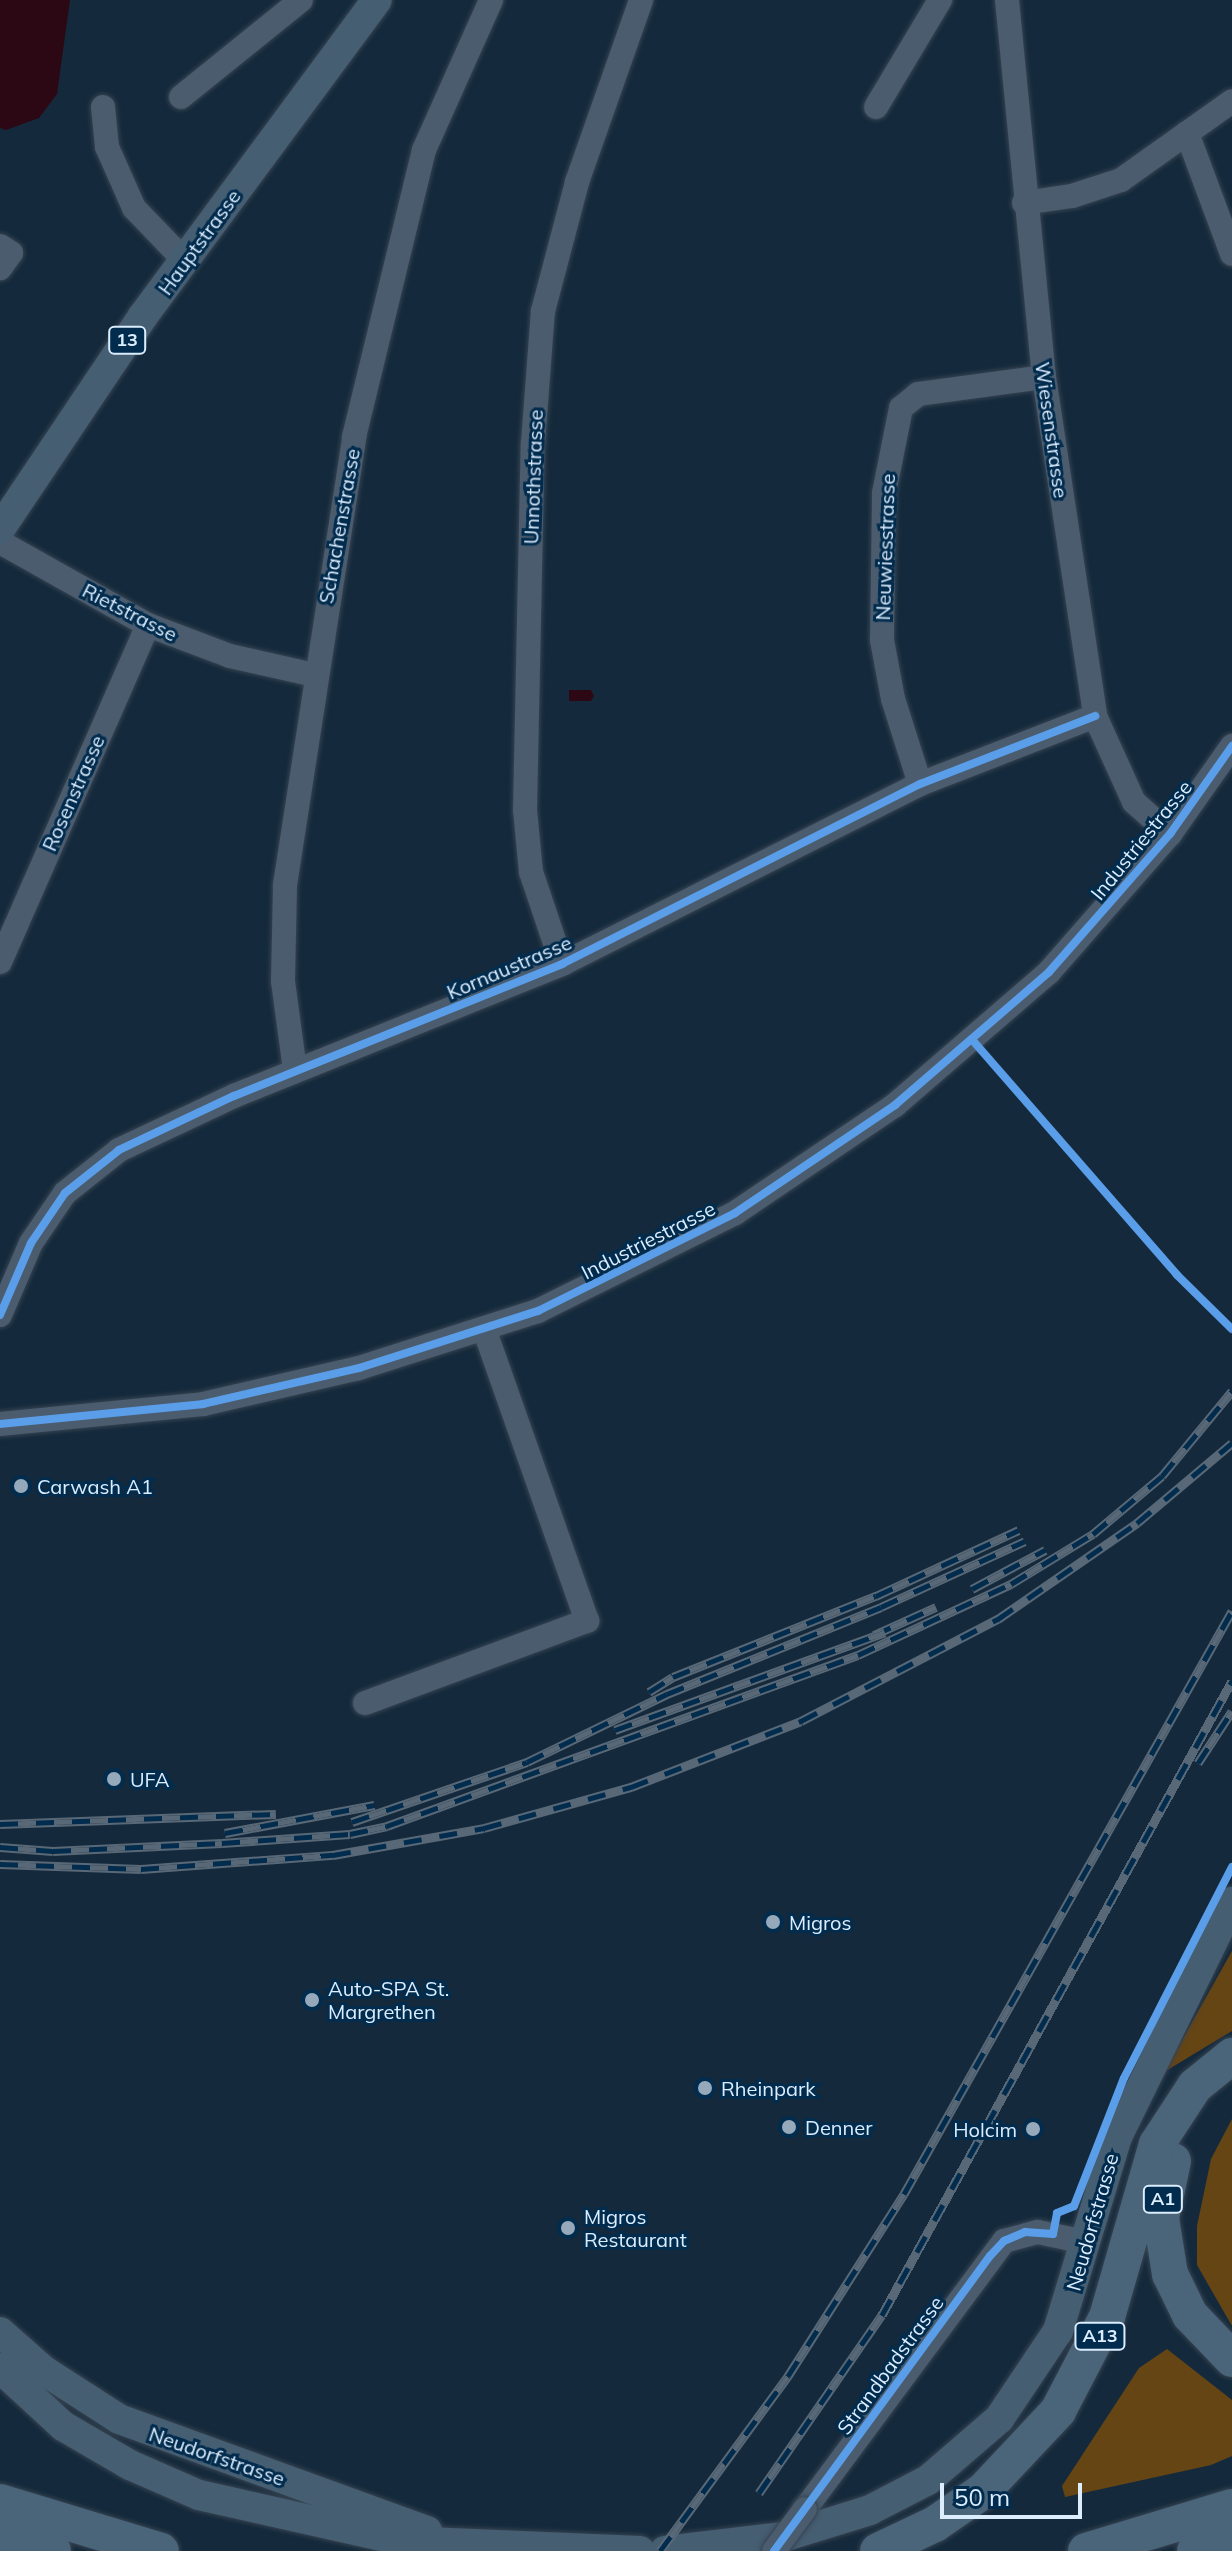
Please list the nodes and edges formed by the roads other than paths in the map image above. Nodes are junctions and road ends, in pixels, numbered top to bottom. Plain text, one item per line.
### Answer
1 (301, 0) edge
2 (377, 0) edge
3 (491, 0) edge
4 (641, 0) edge
5 (940, 0) edge
6 (1007, 0) edge
7 (181, 97) dead end
8 (1232, 101) edge
9 (103, 107) dead end
10 (876, 107) dead end
11 (1187, 133) junction
12 (1024, 203) junction
13 (1232, 254) edge
14 (185, 261) junction
15 (1044, 377) junction
16 (0, 529) edge
17 (0, 542) edge
18 (148, 625) junction
19 (314, 675) junction
20 (1095, 716) junction
21 (1232, 746) edge
22 (920, 784) junction
23 (1170, 834) junction
24 (0, 962) edge
25 (562, 964) junction
26 (295, 1070) junction
27 (0, 1315) edge
28 (485, 1331) junction
29 (0, 1424) edge
30 (365, 1703) dead end
31 (1232, 1902) edge
32 (1232, 2056) edge
33 (1232, 2080) edge
34 (1085, 2242) junction
35 (0, 2332) edge
36 (1232, 2359) edge
37 (0, 2368) edge
38 (0, 2502) edge
39 (1232, 2507) edge
40 (0, 2533) edge
41 (1232, 2539) edge
42 (455, 2542) junction
43 (53, 2551) edge
44 (161, 2551) edge
45 (640, 2551) edge
46 (665, 2551) edge
47 (774, 2551) edge
48 (878, 2551) edge
49 (1086, 2551) edge
50 (1195, 2551) edge

1 - 7 street
2 - 14 main road, Hauptstrasse / 13
3 - 19 street, Schachenstrasse
4 - 25 street, Unnothstrasse
5 - 10 street
6 - 12 street, Wiesenstrasse
8 - 11 street
9 - 14 street
11 - 12 street
11 - 13 street
12 - 15 street, Wiesenstrasse
14 - 16 main road, Hauptstrasse / 13
15 - 20 street, Wiesenstrasse
15 - 22 street, Neuwiesstrasse
17 - 18 street, Rietstrasse
18 - 19 street, Rietstrasse
18 - 24 street, Rosenstrasse
19 - 26 street, Schachenstrasse
20 - 22 street, Kornaustrasse
20 - 23 street, Wiesenstrasse
21 - 23 street, Industriestrasse
22 - 25 street, Kornaustrasse
23 - 28 street, Industriestrasse
25 - 26 street, Kornaustrasse
26 - 27 street, Kornaustrasse
28 - 29 street, Industriestrasse
28 - 30 street
31 - 34 main road, Neudorfstrasse
32 - 48 highway, A13
33 - 36 highway, A1
34 - 46 main road, Neudorfstrasse
34 - 47 street, Strandbadstrasse, bridge
35 - 42 main road, Neudorfstrasse
37 - 42 main road, Neudorfstrasse
38 - 44 highway
39 - 49 highway
40 - 43 highway
41 - 50 highway
42 - 45 main road, Neudorfstrasse

